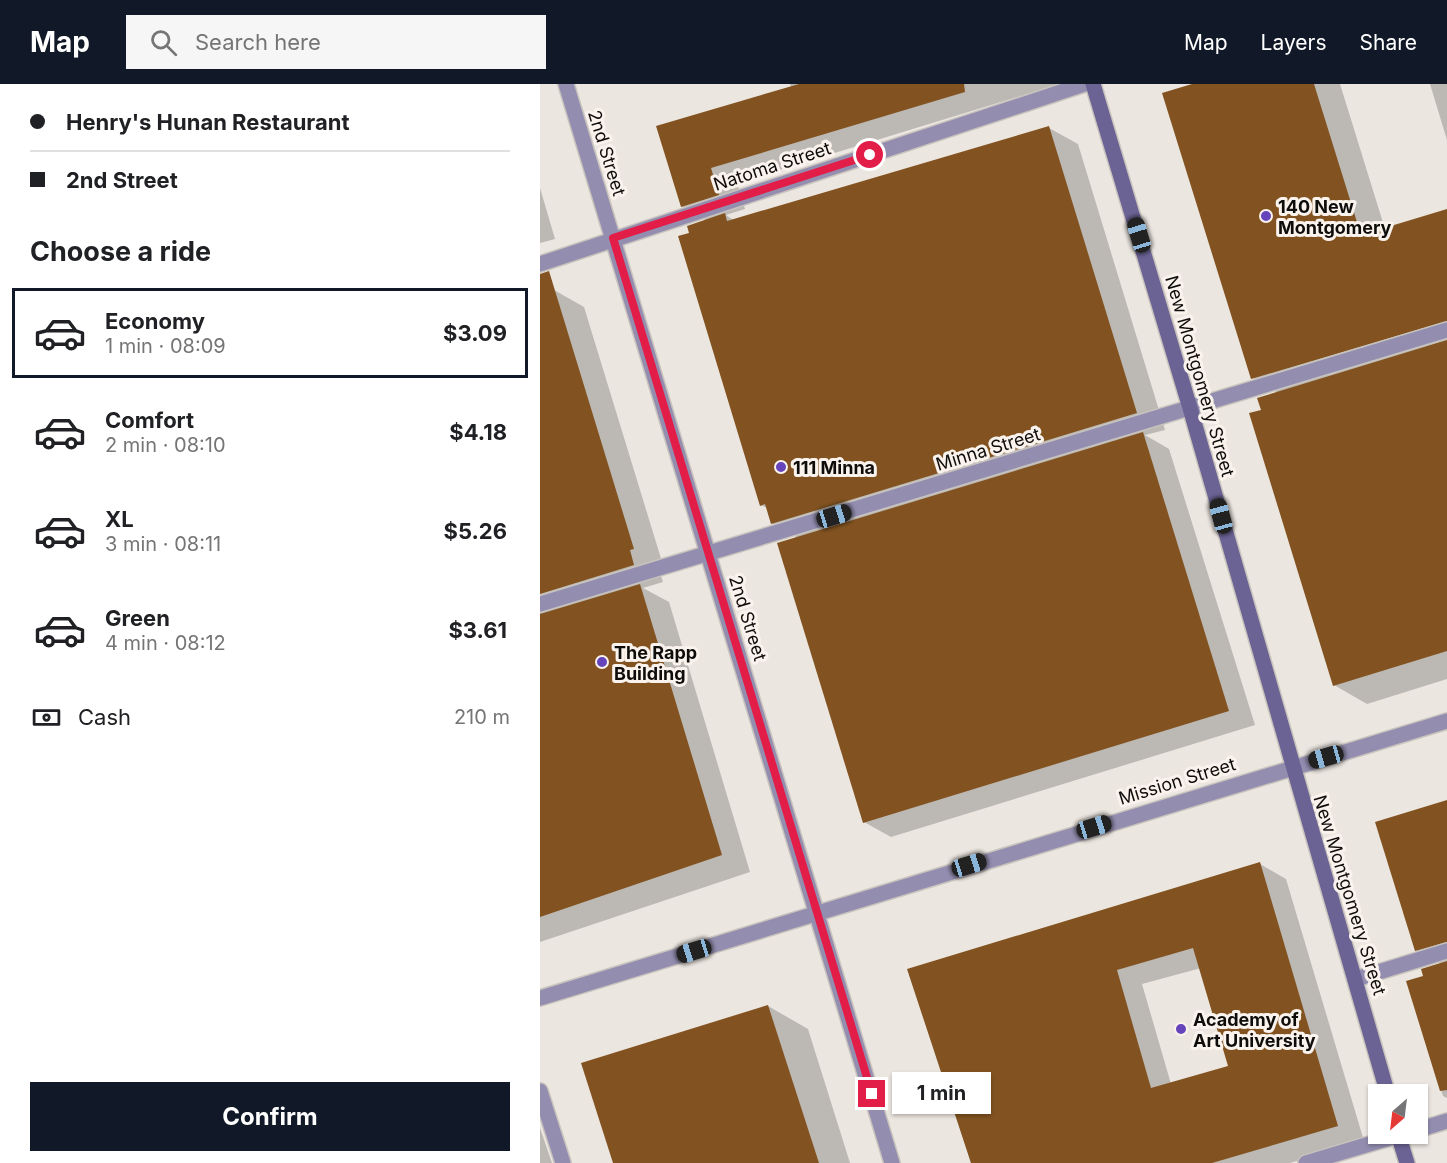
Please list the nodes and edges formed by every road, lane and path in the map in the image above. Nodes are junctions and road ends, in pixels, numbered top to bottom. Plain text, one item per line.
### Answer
1 (566, 84) edge
2 (1085, 84) edge
3 (1093, 84) edge
4 (613, 238) junction
5 (540, 264) edge
6 (1447, 330) edge
7 (1191, 408) junction
8 (708, 554) junction
9 (540, 604) edge
10 (1447, 721) edge
11 (1291, 766) junction
12 (818, 914) junction
13 (1447, 951) edge
14 (1356, 979) junction
15 (540, 998) edge
16 (1385, 1084) edge
17 (540, 1091) edge
18 (1447, 1120) edge
19 (1428, 1127) edge
20 (1368, 1144) edge
21 (1402, 1144) edge
22 (562, 1163) edge
23 (892, 1163) edge
24 (1306, 1163) edge
25 (1407, 1163) edge

1 - 4 street, 2nd Street
2 - 4 street, Natoma Street
3 - 7 main road, New Montgomery Street
4 - 5 street, Natoma Street
4 - 8 street, 2nd Street
6 - 7 street, Minna Street
7 - 8 street, Minna Street
7 - 11 main road, New Montgomery Street
8 - 9 street, Minna Street
8 - 12 street, 2nd Street
10 - 11 street, Mission Street
11 - 12 street, Mission Street
11 - 14 main road, New Montgomery Street
12 - 15 street, Mission Street
12 - 23 street, 2nd Street
13 - 14 street
14 - 16 main road, New Montgomery Street
17 - 22 street
18 - 19 street
20 - 24 street
21 - 25 main road

